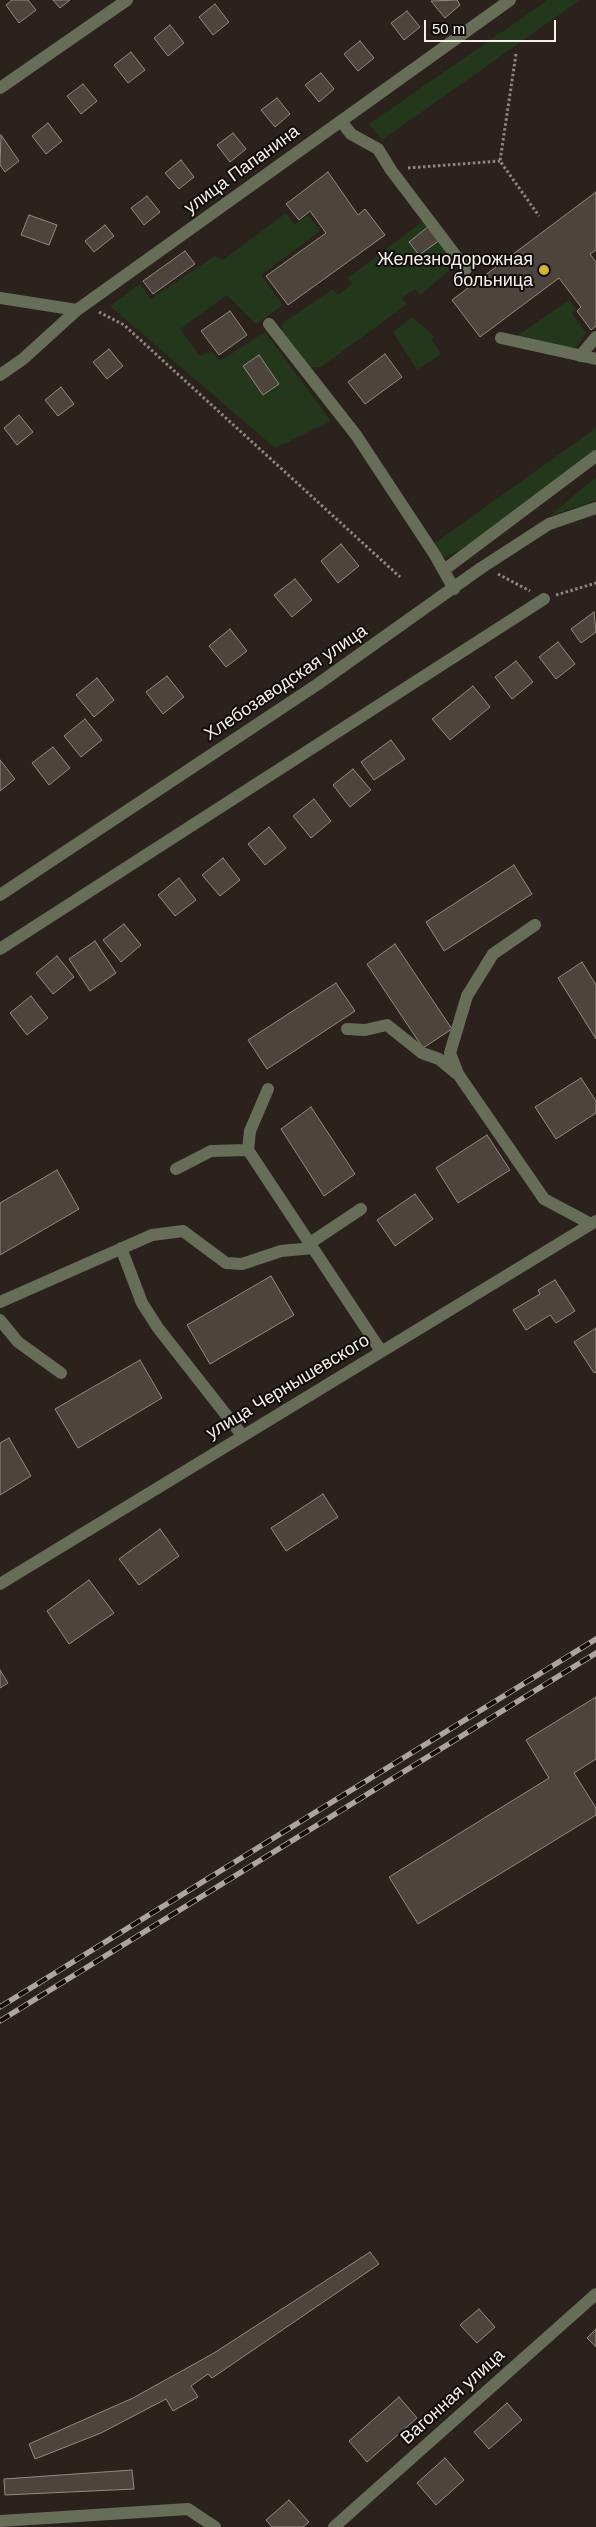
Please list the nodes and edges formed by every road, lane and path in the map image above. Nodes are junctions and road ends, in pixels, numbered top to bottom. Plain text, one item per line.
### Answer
1 (127, 0) edge
2 (510, 0) edge
3 (516, 54) dead end
4 (0, 88) edge
5 (341, 121) junction
6 (500, 161) junction
7 (391, 170) junction
8 (539, 216) dead end
9 (466, 269) dead end
10 (0, 298) edge
11 (81, 307) junction
12 (269, 324) dead end
13 (596, 336) edge
14 (501, 338) dead end
15 (580, 356) junction
16 (596, 360) edge
17 (0, 375) edge
18 (596, 456) edge
19 (595, 509) edge
20 (444, 570) junction
21 (400, 577) dead end
22 (454, 589) junction
23 (544, 599) dead end
24 (0, 894) edge
25 (535, 925) dead end
26 (0, 949) edge
27 (347, 1030) dead end
28 (458, 1074) junction
29 (268, 1089) dead end
30 (248, 1150) junction
31 (176, 1169) dead end
32 (361, 1209) dead end
33 (593, 1222) edge
34 (311, 1246) junction
35 (121, 1248) junction
36 (0, 1302) edge
37 (0, 1320) edge
38 (381, 1351) junction
39 (61, 1373) dead end
40 (242, 1435) junction
41 (0, 1584) edge
42 (596, 2294) edge
43 (0, 2521) edge
44 (215, 2527) edge
45 (334, 2527) edge

1 - 4 street
2 - 5 street, улица Папанина
3 - 6 path
5 - 7 street
5 - 11 street, улица Папанина
6 - 7 path
6 - 8 path
7 - 9 street
10 - 11 street
11 - 17 street, улица Папанина
11 - 21 path
12 - 20 street
13 - 15 street
14 - 15 street
15 - 16 street
18 - 20 street
19 - 22 street, Хлебозаводская улица
20 - 22 street
22 - 24 street, Хлебозаводская улица
23 - 26 street
25 - 28 street
27 - 28 street
28 - 33 street
29 - 30 street
30 - 31 street
30 - 34 street
32 - 34 street
33 - 38 street, улица Чернышевского
34 - 35 street
34 - 38 street
35 - 36 street
35 - 40 street
37 - 39 street
38 - 40 street, улица Чернышевского
40 - 41 street, улица Чернышевского
42 - 45 street, Вагонная улица
43 - 44 street

